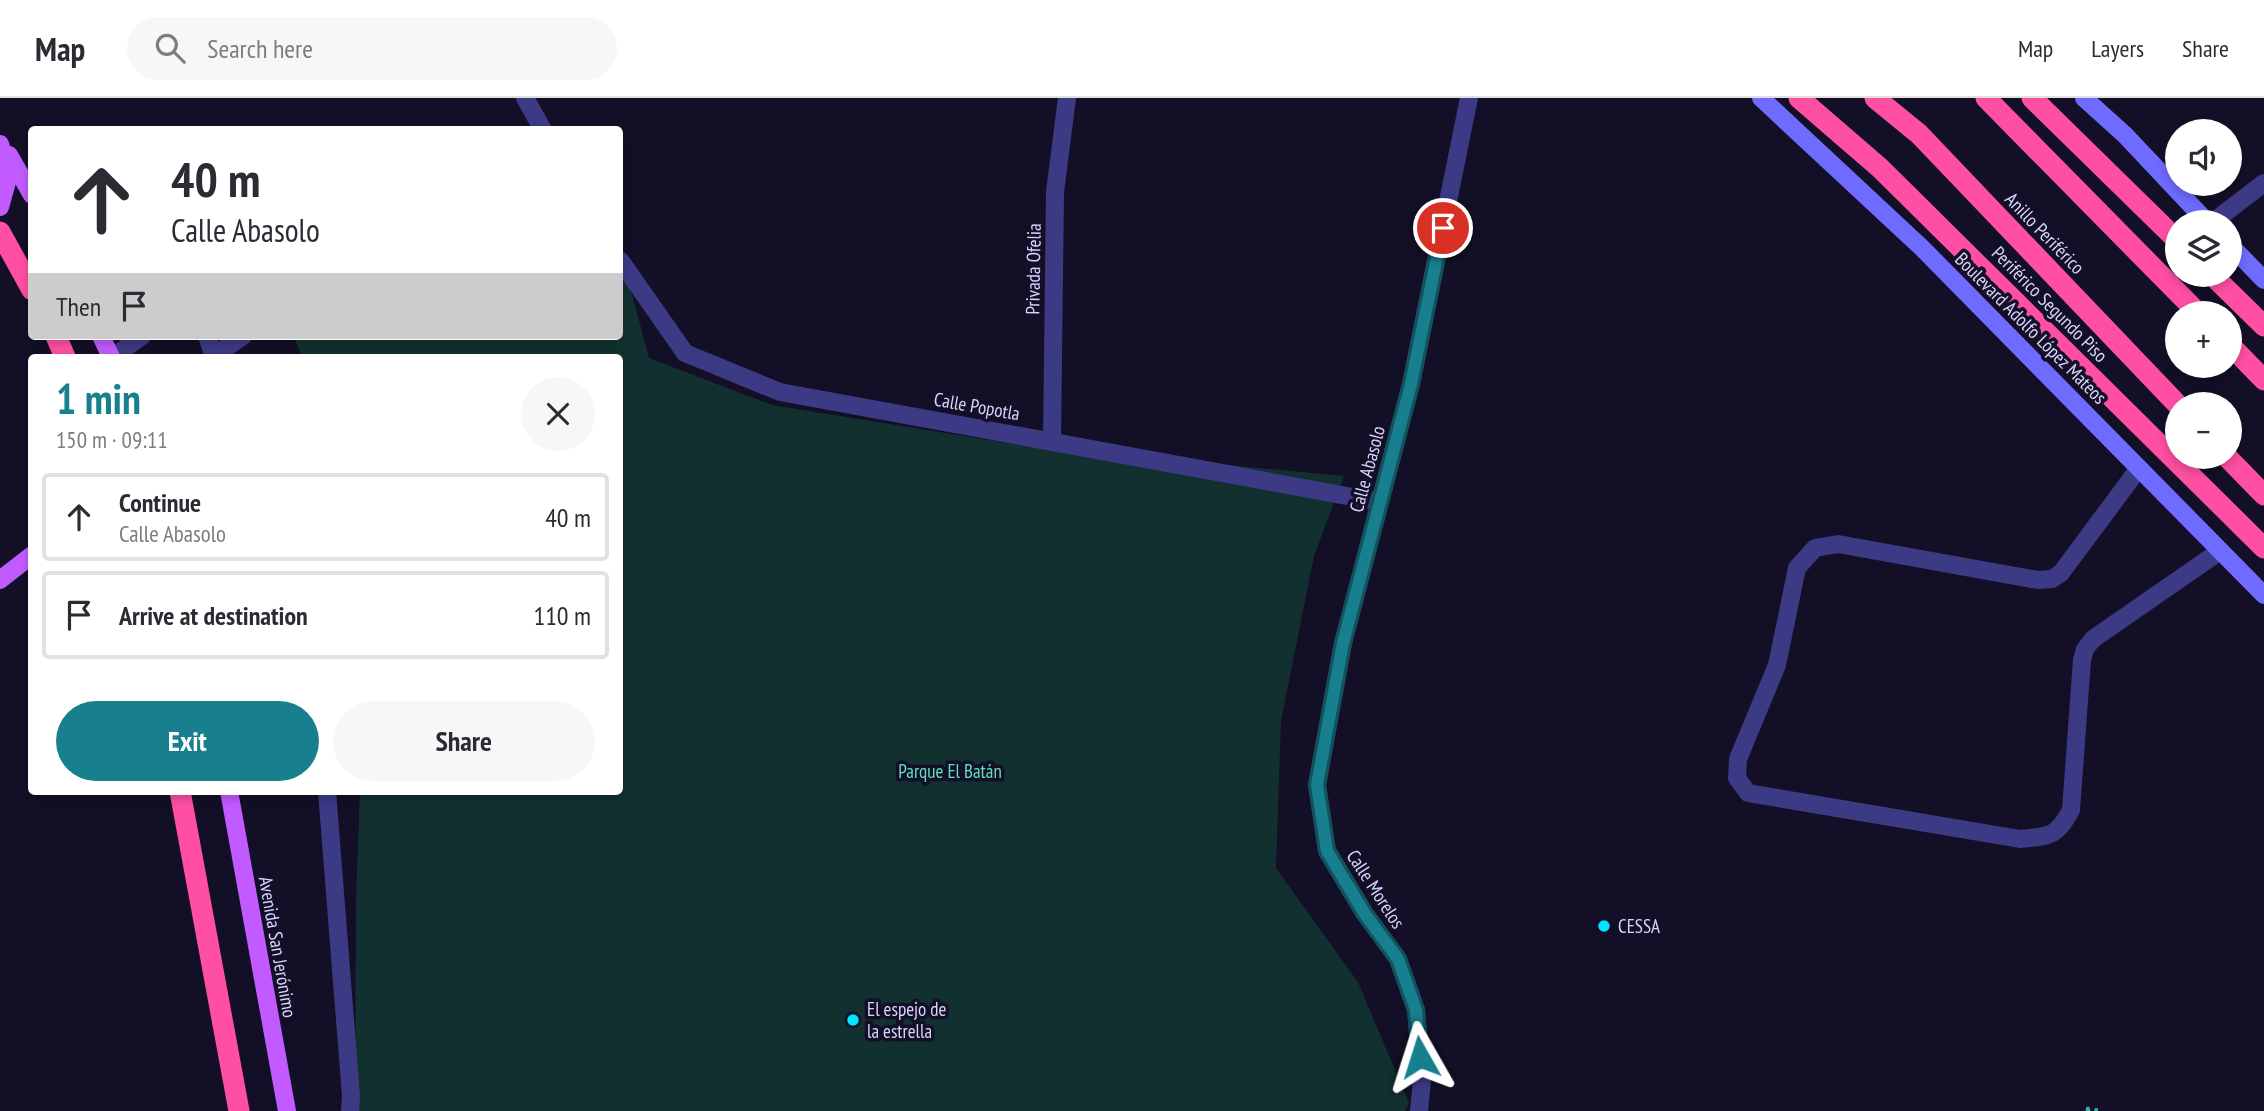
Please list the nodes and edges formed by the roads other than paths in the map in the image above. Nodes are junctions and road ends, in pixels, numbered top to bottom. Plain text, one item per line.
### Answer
1 (525, 98) edge
2 (1068, 98) edge
3 (1469, 98) edge
4 (1761, 98) edge
5 (1799, 98) edge
6 (1875, 98) edge
7 (1986, 98) edge
8 (2032, 98) edge
9 (2084, 98) edge
10 (541, 126) edge
11 (0, 138) edge
12 (0, 144) edge
13 (2264, 183) edge
14 (28, 188) edge
15 (0, 208) edge
16 (2196, 210) edge
17 (2229, 210) edge
18 (2165, 228) edge
19 (0, 232) edge
20 (2242, 257) edge
21 (623, 264) edge
22 (2264, 280) edge
23 (28, 283) edge
24 (2224, 287) edge
25 (2186, 301) edge
26 (2264, 326) edge
27 (136, 340) edge
28 (237, 340) edge
29 (116, 354) edge
30 (218, 354) edge
31 (2242, 357) edge
32 (2264, 380) edge
33 (2166, 392) edge
34 (1052, 441) junction
35 (2139, 468) junction
36 (2239, 469) edge
37 (2264, 495) edge
38 (1380, 502) junction
39 (2264, 548) edge
40 (2220, 551) junction
41 (28, 558) edge
42 (0, 580) edge
43 (2264, 595) edge
44 (181, 795) edge
45 (230, 795) edge
46 (327, 795) edge
47 (1327, 851) joint
48 (239, 1107) edge
49 (286, 1111) edge
50 (350, 1111) edge
51 (1419, 1111) edge

1 - 10 street
2 - 34 street, Privada Ofelia
3 - 38 street, Calle Abasolo
4 - 35 main road, Boulevard Adolfo López Mateos
5 - 39 highway, Periférico Segundo Piso
6 - 33 highway, Anillo Periférico
7 - 25 highway
8 - 18 highway
9 - 16 main road
11 - 14 main road
12 - 15 main road
13 - 17 street
19 - 23 highway
20 - 22 main road
21 - 34 street, Calle Popotla
24 - 26 highway
27 - 29 street
28 - 30 street
31 - 32 highway
34 - 38 street, Calle Popotla
35 - 40 main road, Boulevard Adolfo López Mateos
35 - 40 street
36 - 37 highway
38 - 47 street, Calle Abasolo
40 - 43 main road, Boulevard Adolfo López Mateos
41 - 42 main road
44 - 48 highway
45 - 49 main road, Avenida San Jerónimo
46 - 50 street
47 - 51 street, Calle Morelos

